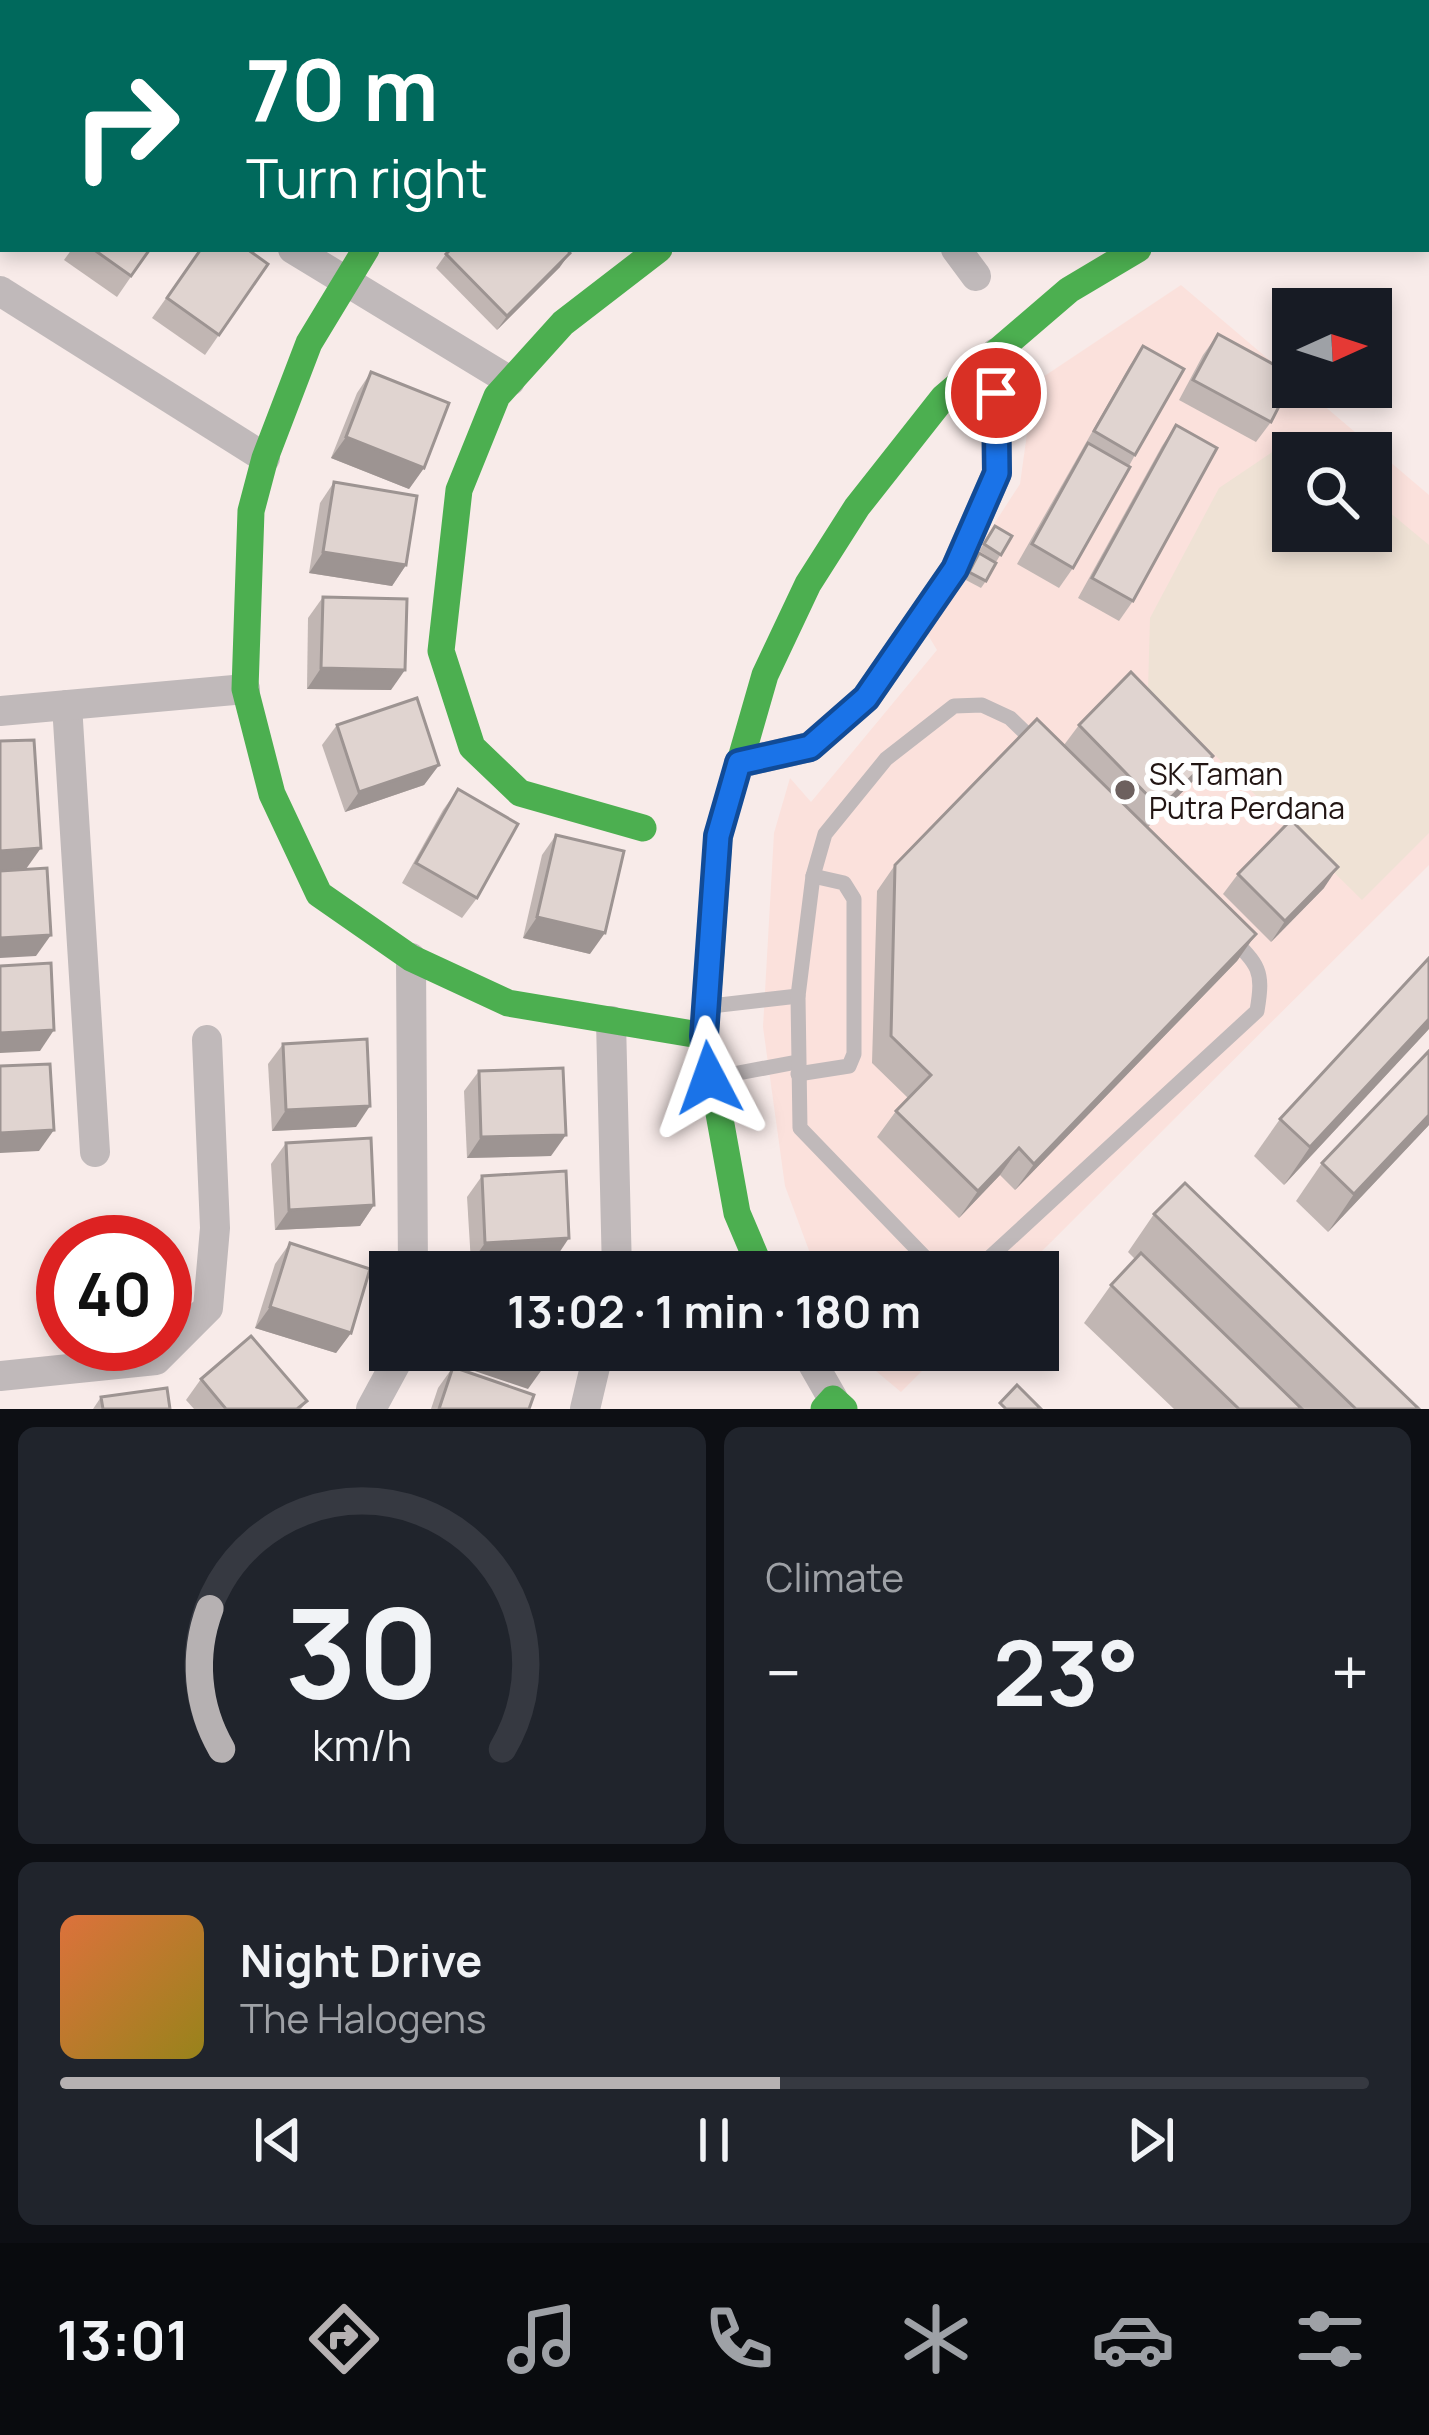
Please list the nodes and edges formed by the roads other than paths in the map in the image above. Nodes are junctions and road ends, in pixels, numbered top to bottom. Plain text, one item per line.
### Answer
1 (297, 252) edge
2 (364, 252) edge
3 (655, 252) edge
4 (958, 252) edge
5 (1133, 252) edge
6 (976, 276) dead end
7 (344, 283) junction
8 (0, 291) edge
9 (996, 353) junction
10 (510, 381) junction
11 (265, 458) junction
12 (245, 689) junction
13 (67, 705) junction
14 (0, 711) edge
15 (1044, 752) edge
16 (739, 763) junction
17 (644, 829) dead end
18 (813, 876) junction
19 (1214, 920) edge
20 (411, 958) junction
21 (798, 997) junction
22 (706, 1007) junction
23 (611, 1021) junction
24 (704, 1036) junction
25 (206, 1040) dead end
26 (797, 1068) junction
27 (709, 1078) junction
28 (94, 1152) dead end
29 (413, 1251) edge
30 (616, 1251) edge
31 (754, 1251) edge
32 (919, 1251) edge
33 (997, 1251) edge
34 (392, 1371) edge
35 (594, 1371) edge
36 (816, 1371) edge
37 (0, 1376) edge
38 (834, 1406) edge
39 (371, 1409) edge
40 (585, 1409) edge

1 - 7 street
2 - 7 street
3 - 10 street
4 - 6 street
5 - 9 street
7 - 10 street
7 - 11 street
8 - 11 street
9 - 16 street
9 - 16 street
10 - 17 street
11 - 12 street
12 - 13 street
12 - 20 street
13 - 14 street
13 - 28 street
15 - 18 lane
16 - 22 street
18 - 21 lane
18 - 26 lane
19 - 33 lane
20 - 23 street
20 - 29 street
21 - 22 lane
21 - 26 lane
22 - 24 street
23 - 24 street
23 - 30 street
24 - 27 street
25 - 37 street
26 - 27 lane
26 - 32 lane
27 - 31 street
34 - 39 street
35 - 40 street
36 - 38 street

